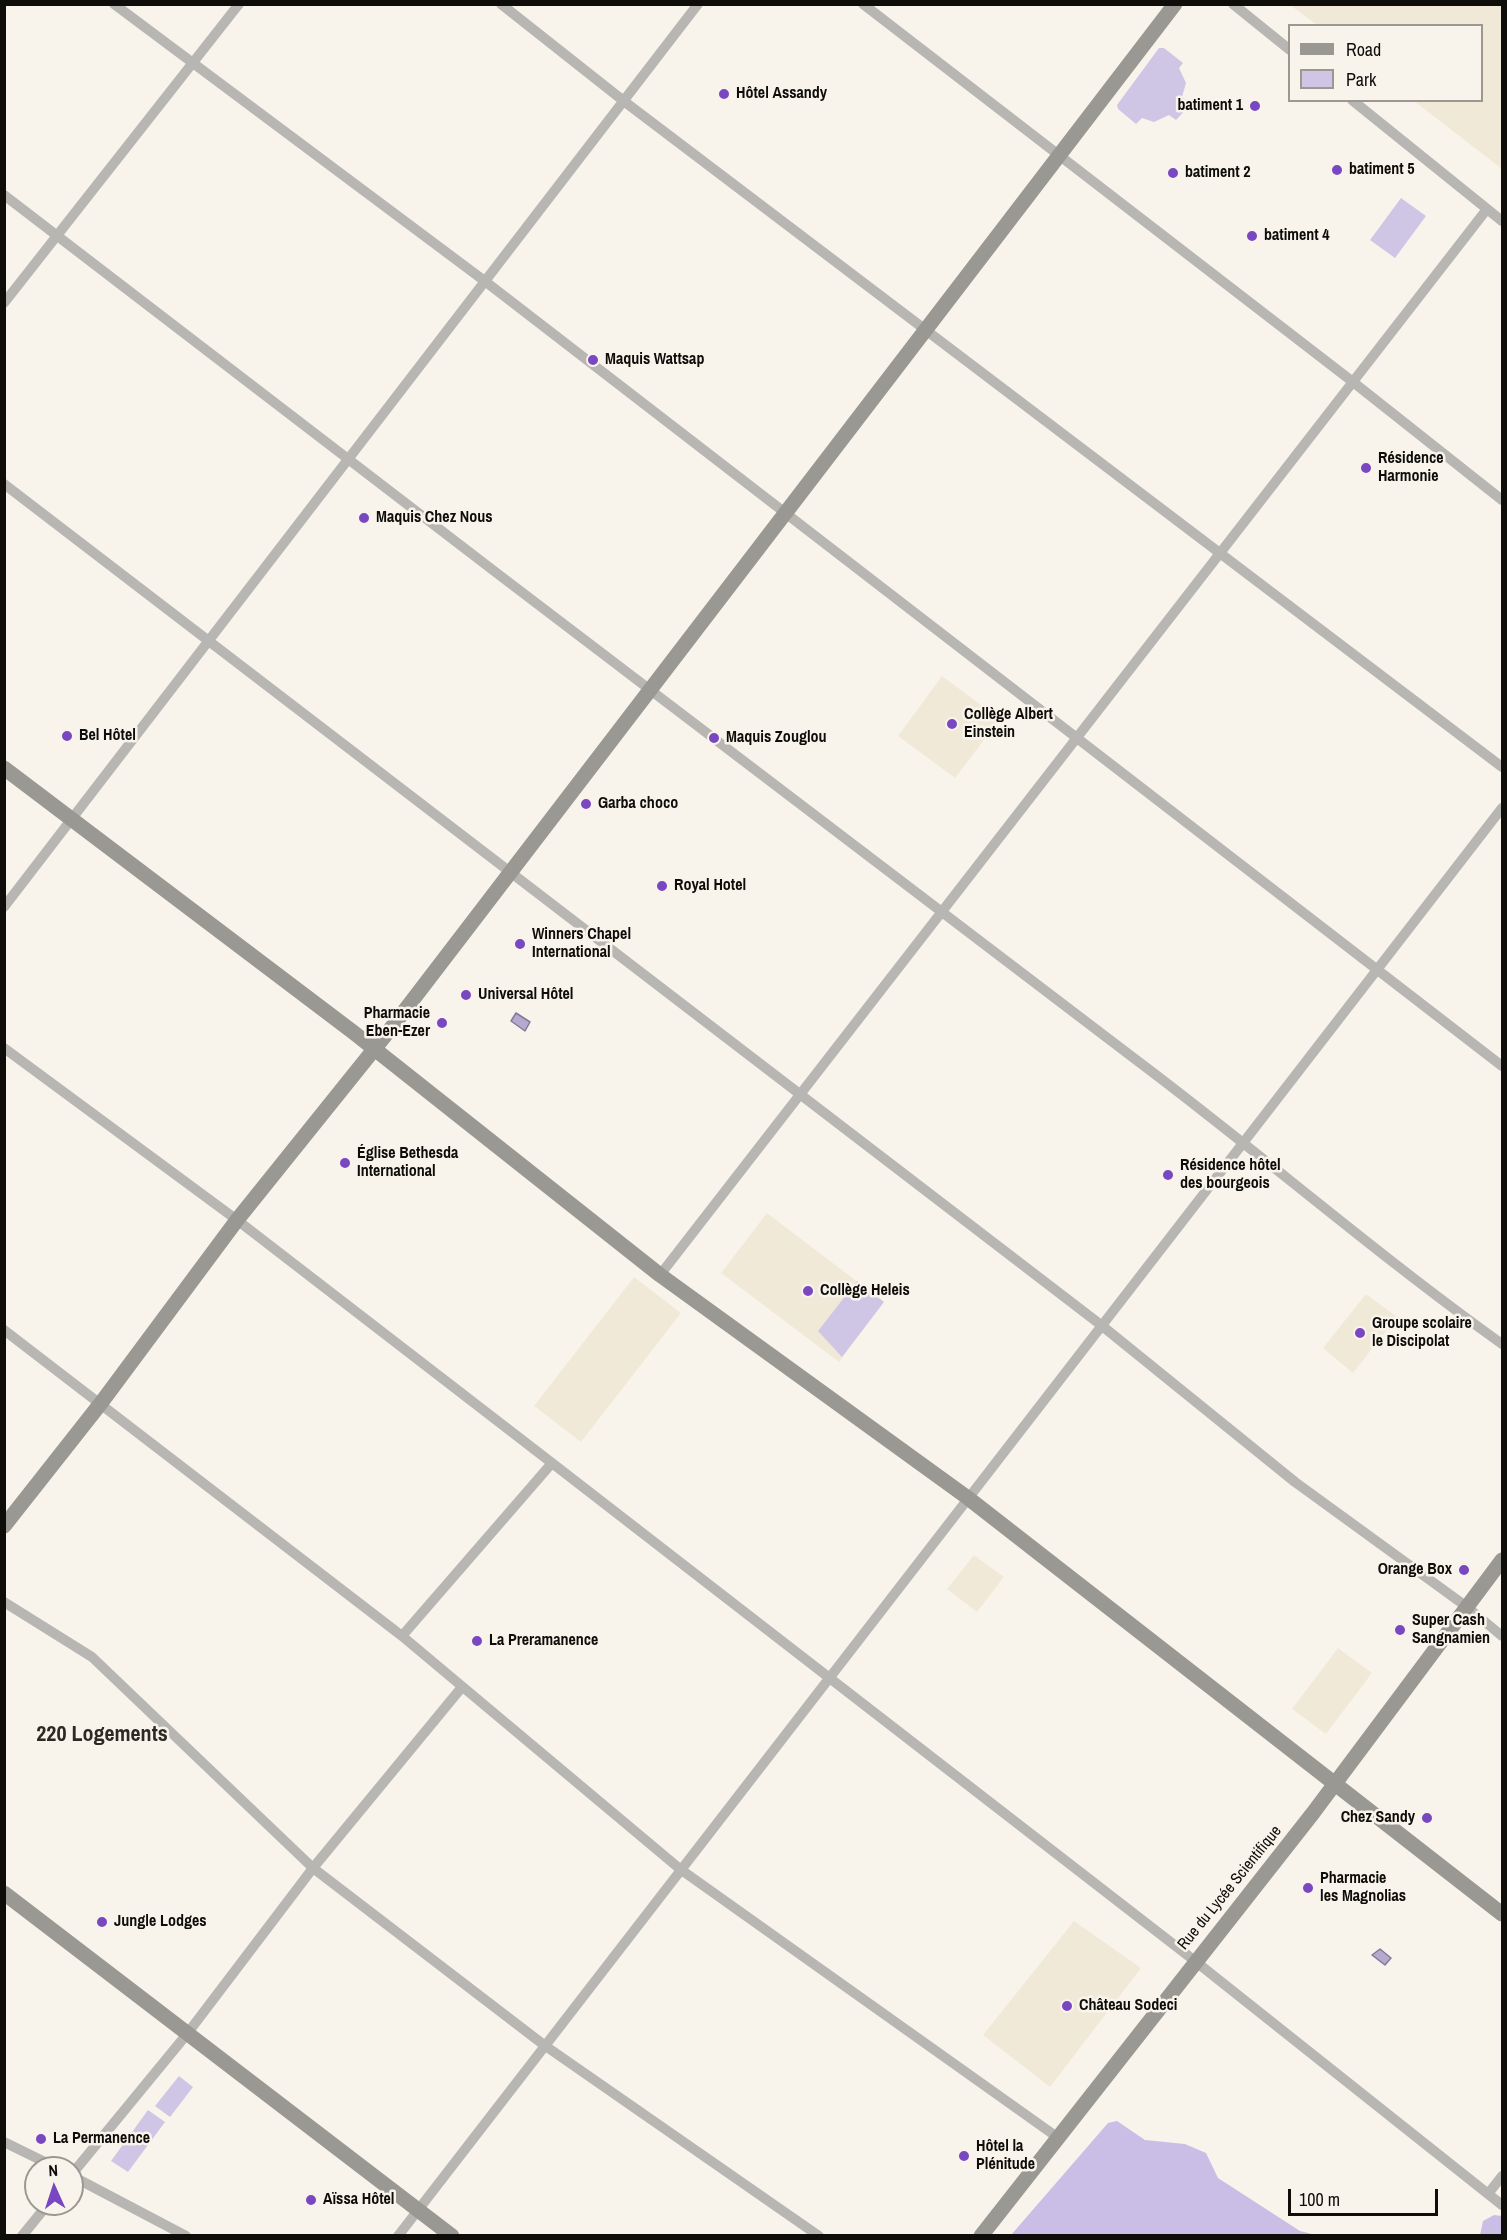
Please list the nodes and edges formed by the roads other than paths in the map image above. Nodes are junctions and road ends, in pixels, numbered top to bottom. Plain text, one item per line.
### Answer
1 (114, 4) edge
2 (239, 4) edge
3 (501, 4) edge
4 (698, 4) edge
5 (863, 4) edge
6 (1175, 4) edge
7 (1233, 4) edge
8 (1288, 48) edge
9 (194, 63) junction
10 (625, 102) junction
11 (1354, 102) edge
12 (1061, 155) junction
13 (4, 195) edge
14 (1486, 209) junction
15 (1503, 222) edge
16 (58, 236) junction
17 (486, 282) junction
18 (4, 303) edge
19 (925, 330) junction
20 (1353, 382) junction
21 (348, 459) junction
22 (4, 484) edge
23 (1503, 500) edge
24 (784, 512) junction
25 (1219, 552) junction
26 (210, 641) junction
27 (650, 691) junction
28 (1078, 738) junction
29 (1503, 767) edge
30 (4, 768) edge
31 (1503, 808) edge
32 (73, 819) junction
33 (511, 872) junction
34 (4, 907) edge
35 (943, 913) junction
36 (1377, 969) junction
37 (4, 1048) edge
38 (374, 1049) junction
39 (1503, 1066) edge
40 (801, 1095) junction
41 (1244, 1141) junction
42 (237, 1220) junction
43 (660, 1275) junction
44 (1101, 1326) junction
45 (4, 1330) edge
46 (1503, 1344) edge
47 (101, 1403) junction
48 (552, 1463) junction
49 (968, 1498) junction
50 (4, 1526) edge
51 (1503, 1560) edge
52 (4, 1602) edge
53 (1467, 1607) junction
54 (402, 1636) junction
55 (1503, 1636) edge
56 (828, 1678) junction
57 (462, 1687) junction
58 (1334, 1784) junction
59 (313, 1868) junction
60 (680, 1869) junction
61 (4, 1893) edge
62 (1503, 1914) edge
63 (1195, 1961) junction
64 (187, 2034) junction
65 (544, 2045) junction
66 (1058, 2137) junction
67 (4, 2142) edge
68 (33, 2156) edge
69 (84, 2160) edge
70 (1503, 2176) edge
71 (84, 2181) edge
72 (1488, 2194) junction
73 (1503, 2205) edge
74 (417, 2208) junction
75 (38, 2216) edge
76 (22, 2235) edge
77 (186, 2235) edge
78 (398, 2235) edge
79 (452, 2235) edge
80 (819, 2235) edge
81 (981, 2235) edge

1 - 9 street
2 - 9 street
3 - 10 street
4 - 10 street
5 - 12 street
6 - 12 street
7 - 8 street
9 - 16 street
9 - 17 street
10 - 17 street
10 - 19 street
11 - 14 street
12 - 19 street
12 - 20 street
13 - 16 street
14 - 15 street
14 - 20 street
16 - 18 street
16 - 21 street
17 - 21 street
17 - 24 street
19 - 24 street
19 - 25 street
20 - 23 street
20 - 25 street
21 - 26 street
21 - 27 street
22 - 26 street
24 - 27 street
24 - 28 street
25 - 28 street
25 - 29 street
26 - 32 street
26 - 33 street
27 - 33 street
27 - 35 street
28 - 35 street
28 - 36 street
30 - 32 street
31 - 36 street
32 - 34 street
32 - 38 street
33 - 38 street
33 - 40 street
35 - 40 street
35 - 41 street
36 - 39 street
36 - 41 street
37 - 42 street
38 - 42 street
38 - 43 street
40 - 43 street
40 - 44 street
41 - 44 street
41 - 46 street
42 - 47 street
42 - 48 street
43 - 49 street
44 - 49 street
44 - 53 street
45 - 47 street
47 - 50 street
47 - 54 street
48 - 54 street
48 - 56 street
49 - 56 street
49 - 58 street
51 - 53 street, Rue du Lycée Scientifique
52 - 59 street
53 - 55 street
53 - 58 street, Rue du Lycée Scientifique
54 - 57 street
56 - 60 street
56 - 63 street
57 - 59 street
57 - 60 street
58 - 62 street
58 - 63 street, Rue du Lycée Scientifique
59 - 64 street
59 - 65 street
60 - 65 street
60 - 66 street
61 - 64 street
63 - 66 street, Rue du Lycée Scientifique
63 - 72 street
64 - 69 street
64 - 74 street
65 - 74 street
65 - 80 street
66 - 81 street, Rue du Lycée Scientifique
67 - 68 street
70 - 72 street
71 - 77 street
72 - 73 street
74 - 78 street
74 - 79 street
75 - 76 street

